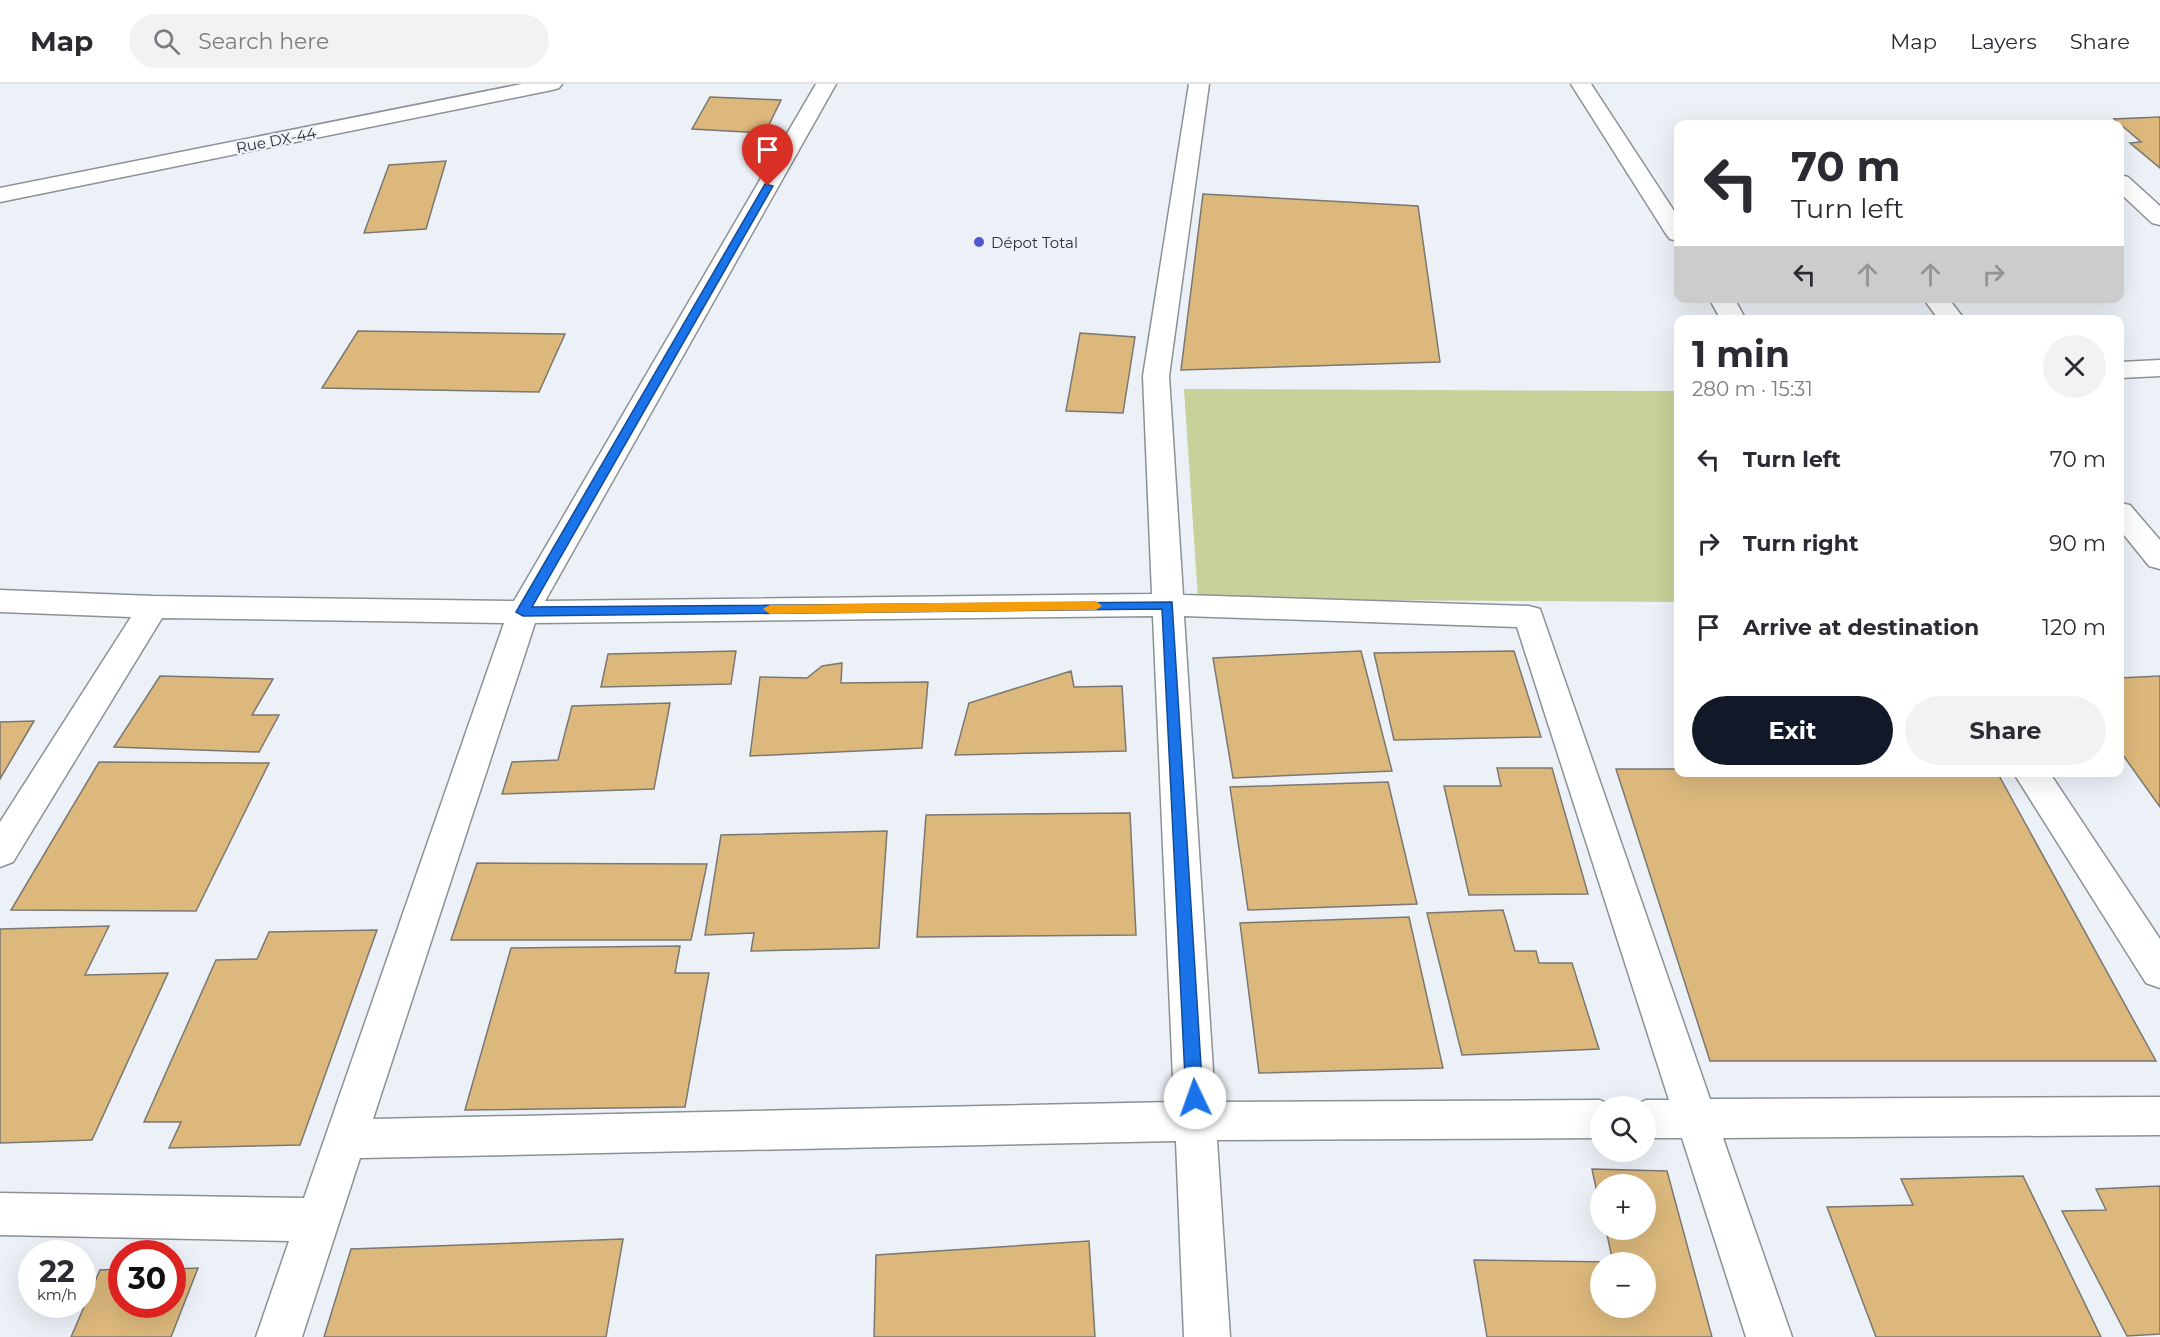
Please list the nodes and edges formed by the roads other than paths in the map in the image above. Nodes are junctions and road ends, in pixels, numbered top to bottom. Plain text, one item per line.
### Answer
1 (552, 84) edge
2 (826, 84) edge
3 (1199, 84) edge
4 (1581, 84) edge
5 (2124, 186) edge
6 (0, 195) edge
7 (2160, 218) edge
8 (1674, 228) edge
9 (1939, 303) edge
10 (1949, 315) edge
11 (2160, 368) edge
12 (2124, 370) edge
13 (2124, 517) edge
14 (2160, 559) edge
15 (0, 601) edge
16 (1168, 605) junction
17 (153, 607) junction
18 (523, 612) junction
19 (2033, 777) edge
20 (0, 852) edge
21 (2160, 971) edge
22 (2160, 1116) edge
23 (1590, 1119) edge
24 (1656, 1119) edge
25 (1696, 1119) junction
26 (1196, 1122) junction
27 (345, 1139) junction
28 (0, 1214) edge
29 (319, 1220) junction
30 (279, 1337) edge
31 (1207, 1337) edge
32 (1769, 1337) edge

1 - 6 street, Rue DX-44
2 - 18 street
3 - 16 street
4 - 8 street
5 - 7 street
9 - 10 street
11 - 12 street
13 - 14 street
15 - 17 street
16 - 18 street
16 - 25 street
16 - 26 street
17 - 18 street
17 - 20 street
18 - 27 street
19 - 21 street
22 - 25 street
23 - 26 street
24 - 25 street
25 - 32 street
26 - 27 street
26 - 31 street
27 - 29 street
28 - 29 street
29 - 30 street

